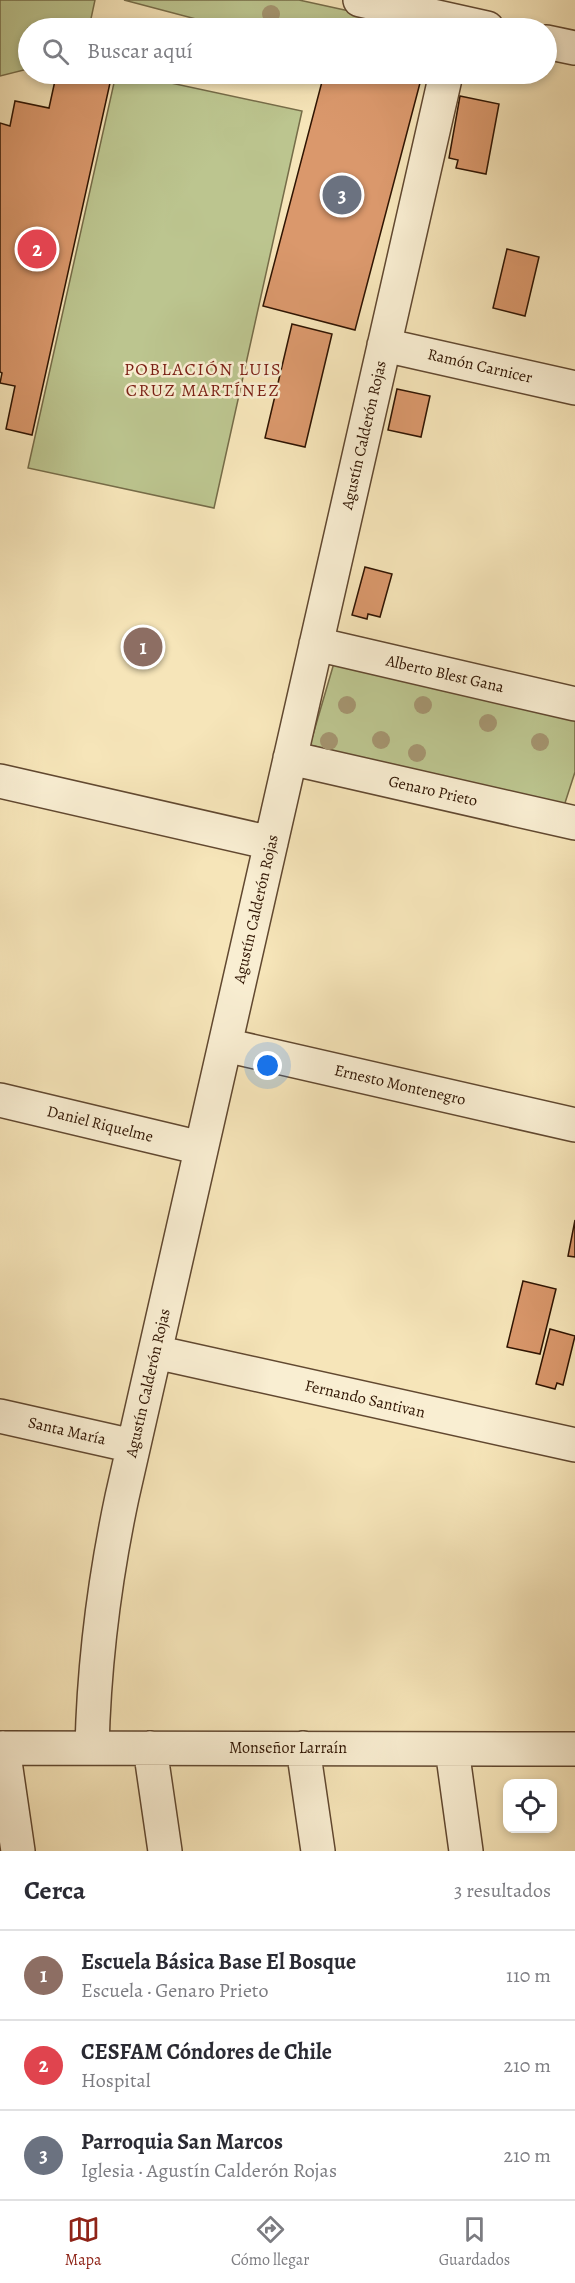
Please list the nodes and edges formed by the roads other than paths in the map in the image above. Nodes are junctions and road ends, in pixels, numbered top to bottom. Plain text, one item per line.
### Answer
1 (360, 0) edge
2 (455, 18) edge
3 (557, 44) edge
4 (575, 48) edge
5 (444, 84) edge
6 (384, 345) junction
7 (575, 388) edge
8 (316, 644) junction
9 (575, 704) edge
10 (290, 758) junction
11 (0, 781) edge
12 (575, 823) edge
13 (271, 843) junction
14 (225, 1045) junction
15 (0, 1100) edge
16 (575, 1125) edge
17 (201, 1148) junction
18 (155, 1352) junction
19 (0, 1416) edge
20 (575, 1445) edge
21 (133, 1446) junction
22 (2, 1748) edge
23 (92, 1748) junction
24 (150, 1748) junction
25 (303, 1748) junction
26 (452, 1749) junction
27 (575, 1749) edge
28 (18, 1851) edge
29 (165, 1851) edge
30 (318, 1851) edge
31 (466, 1851) edge

1 - 2 street
3 - 4 street
5 - 6 street, Agustín Calderón Rojas
6 - 7 street, Ramón Carnicer
6 - 8 street, Agustín Calderón Rojas
8 - 9 street, Alberto Blest Gana
8 - 10 street, Agustín Calderón Rojas
10 - 12 street, Genaro Prieto
10 - 13 street, Agustín Calderón Rojas
11 - 13 street
13 - 14 street, Agustín Calderón Rojas
14 - 16 street, Ernesto Montenegro
14 - 17 street, Agustín Calderón Rojas
15 - 17 street, Daniel Riquelme
17 - 18 street, Agustín Calderón Rojas
18 - 20 street, Fernando Santivan
18 - 21 street, Agustín Calderón Rojas
19 - 21 street, Santa María
21 - 23 street, Agustín Calderón Rojas
22 - 23 street, Monseñor Larraín
22 - 28 street
23 - 24 street, Monseñor Larraín
24 - 25 street, Monseñor Larraín
24 - 29 street
25 - 26 street, Monseñor Larraín
25 - 30 street
26 - 27 street, Monseñor Larraín
26 - 31 street

